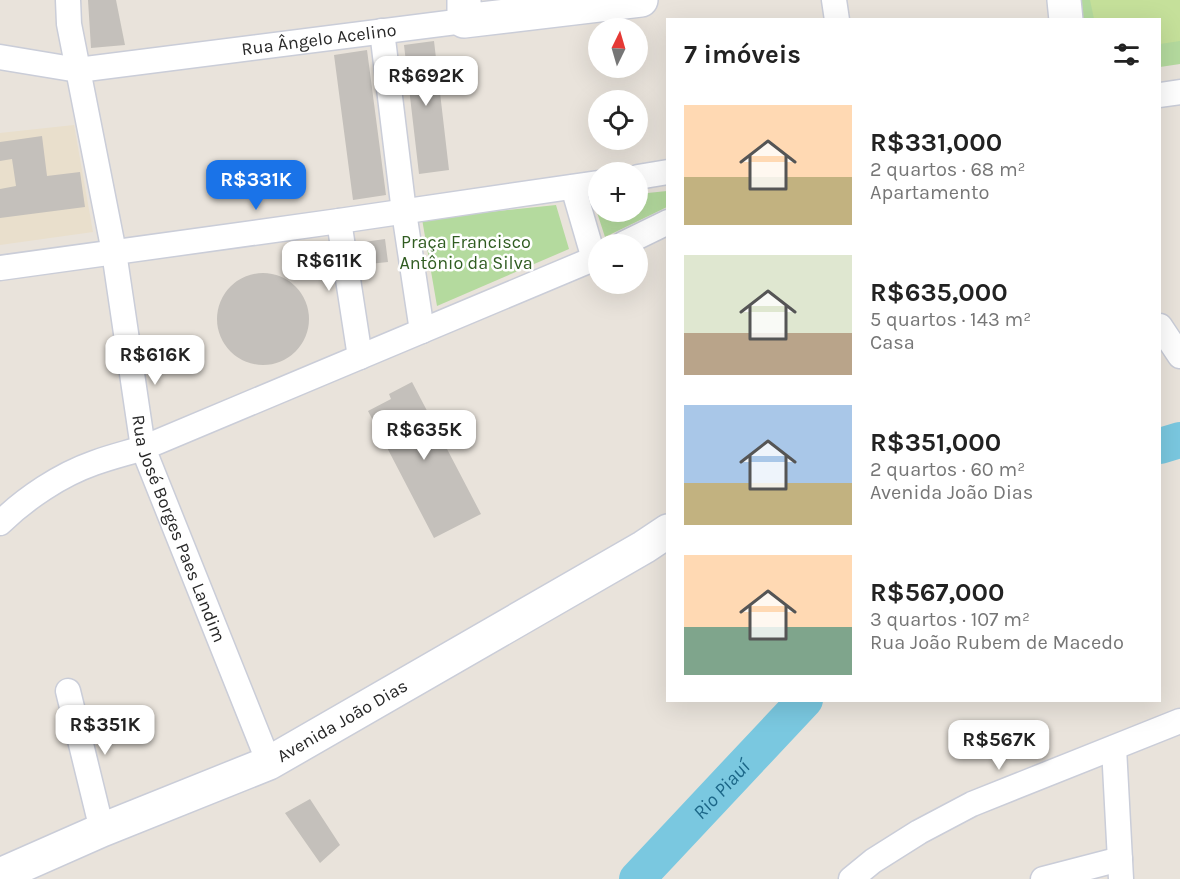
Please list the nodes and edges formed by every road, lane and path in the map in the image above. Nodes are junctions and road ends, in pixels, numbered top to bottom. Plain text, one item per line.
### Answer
1 (68, 0) edge
2 (641, 0) edge
3 (834, 0) edge
4 (1064, 0) edge
5 (464, 10) edge
6 (837, 18) edge
7 (1066, 18) edge
8 (382, 31) junction
9 (0, 57) edge
10 (78, 70) junction
11 (1180, 92) edge
12 (1161, 95) edge
13 (666, 172) edge
14 (648, 175) edge
15 (588, 184) edge
16 (573, 186) junction
17 (404, 212) junction
18 (339, 221) junction
19 (666, 223) edge
20 (588, 234) edge
21 (643, 234) edge
22 (114, 252) junction
23 (588, 261) edge
24 (0, 268) edge
25 (1161, 328) edge
26 (422, 331) junction
27 (1180, 356) edge
28 (360, 357) junction
29 (143, 448) junction
30 (0, 523) edge
31 (666, 532) edge
32 (68, 691) dead end
33 (1180, 721) edge
34 (1114, 748) junction
35 (269, 763) junction
36 (102, 830) junction
37 (1120, 869) edge
38 (0, 875) edge
39 (851, 879) edge
40 (1043, 879) edge

1 - 10 street, Rua José Borges Paes Landim
2 - 5 street, Rua Ângelo Acelino
3 - 6 street
4 - 7 street
5 - 8 street, Rua Ângelo Acelino
8 - 10 street, Rua Ângelo Acelino
8 - 17 street
9 - 10 street, Rua Ângelo Acelino
10 - 22 street, Rua José Borges Paes Landim
11 - 12 street
13 - 14 street
15 - 16 street
16 - 17 street
16 - 20 street
17 - 18 street
17 - 26 street
18 - 22 street
18 - 28 street
19 - 21 street
22 - 24 street
22 - 29 street, Rua José Borges Paes Landim
23 - 26 street
25 - 27 street
26 - 28 street
28 - 29 street
29 - 30 street
29 - 35 street, Rua José Borges Paes Landim
31 - 35 street, Avenida João Dias
32 - 36 street
33 - 34 street
34 - 37 street
34 - 39 street
35 - 36 street, Avenida João Dias
36 - 38 street, Avenida João Dias
37 - 40 street

